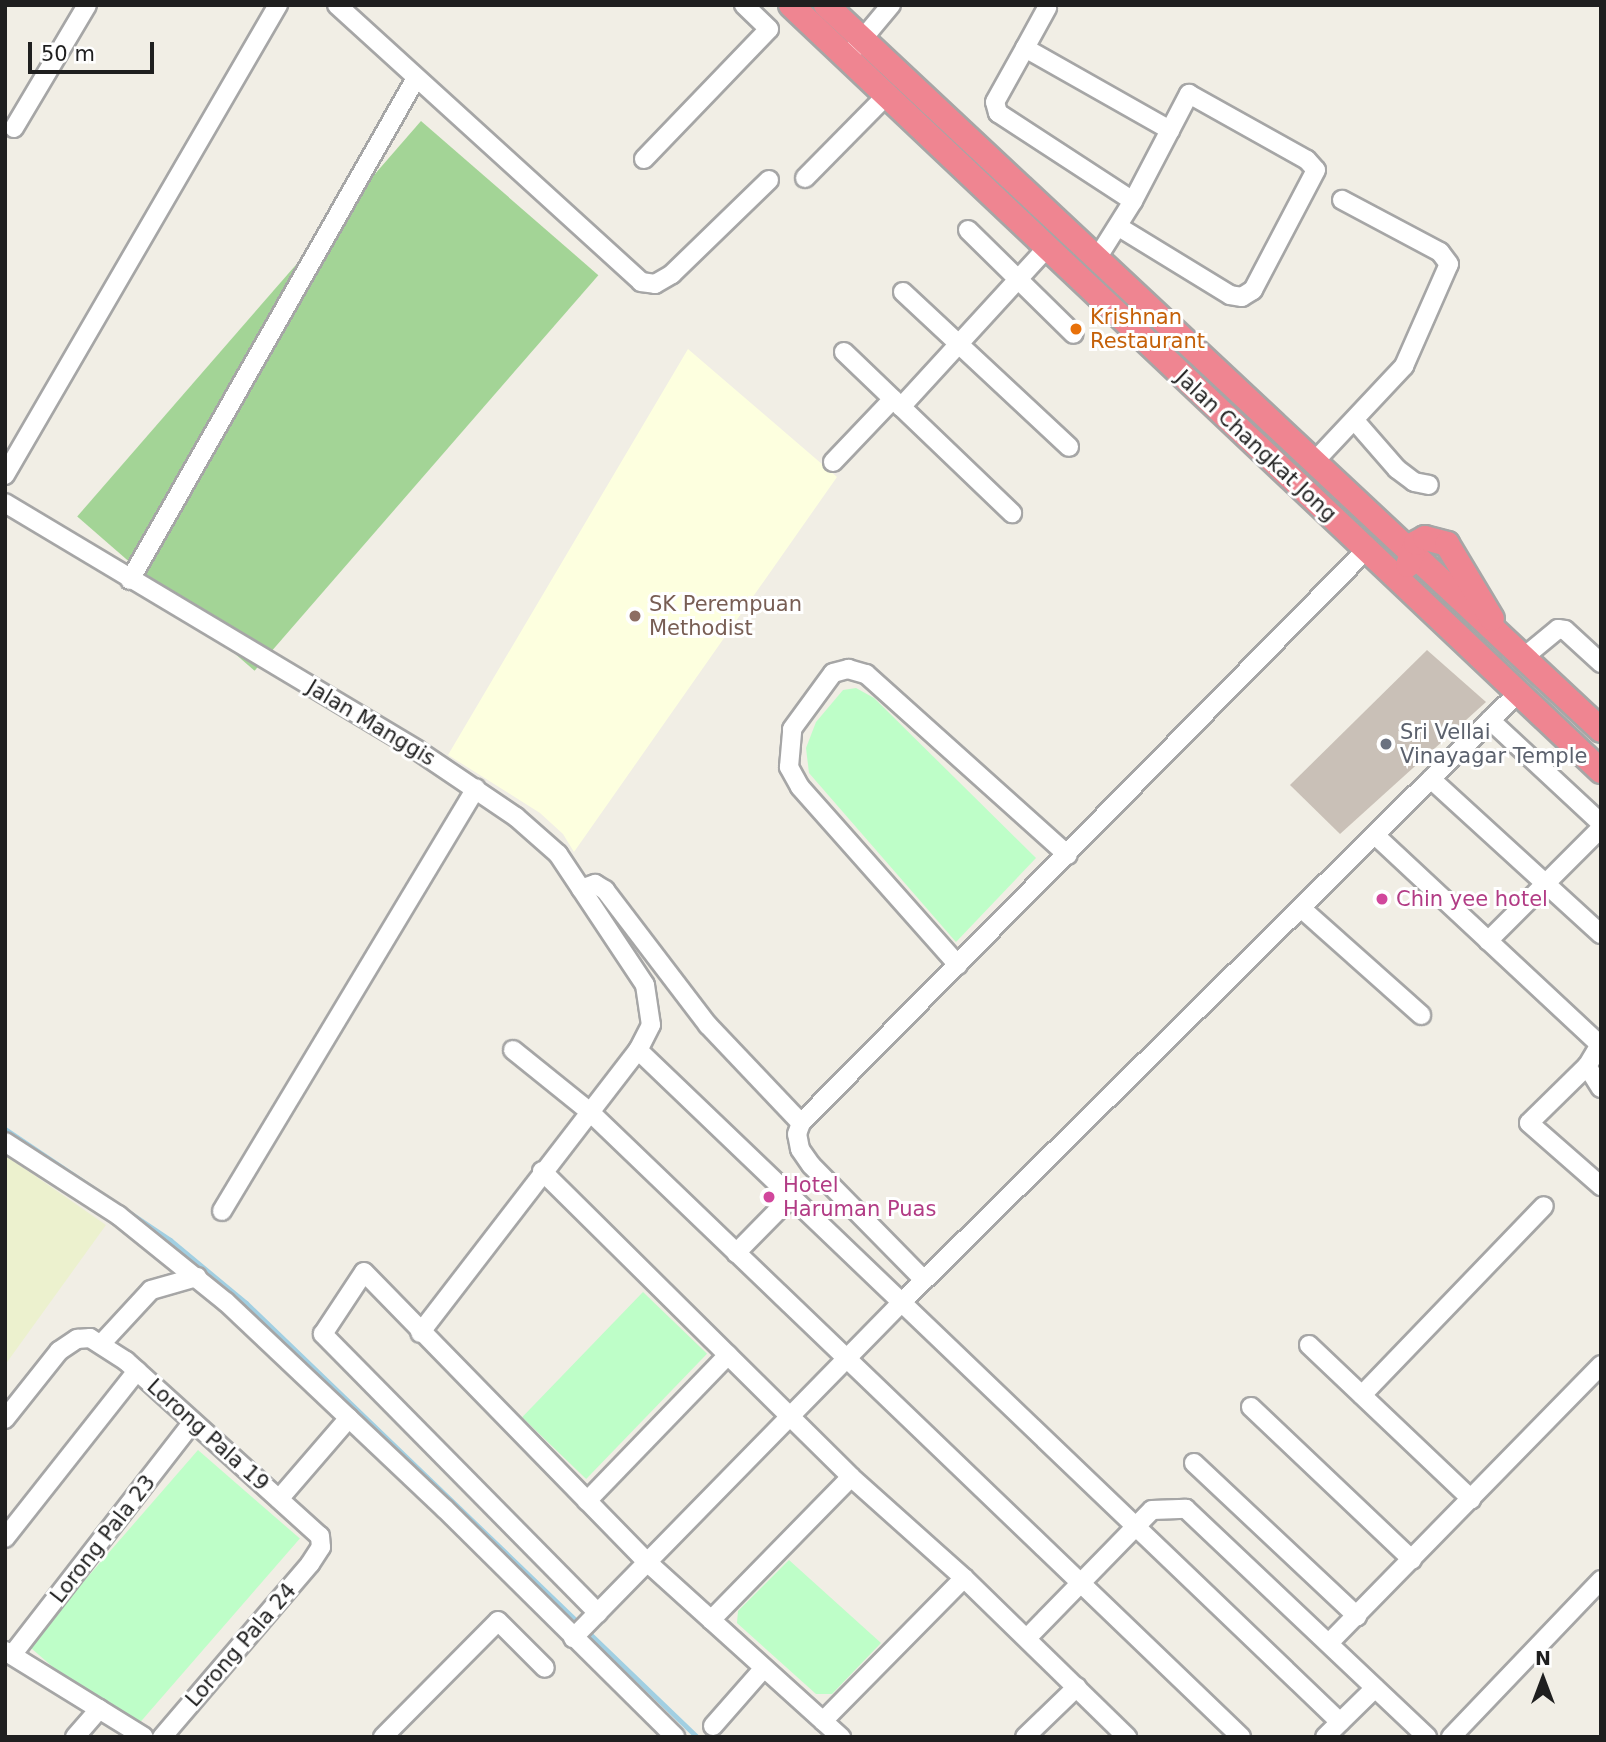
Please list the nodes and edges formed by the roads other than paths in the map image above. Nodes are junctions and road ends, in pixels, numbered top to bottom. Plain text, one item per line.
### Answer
1 (87, 5) edge
2 (278, 5) edge
3 (337, 5) edge
4 (744, 5) edge
5 (790, 5) edge
6 (825, 5) edge
7 (891, 5) edge
8 (1047, 8) dead end
9 (862, 40) junction
10 (1025, 48) junction
11 (844, 60) junction
12 (415, 79) junction
13 (884, 98) junction
14 (14, 128) dead end
15 (1170, 130) junction
16 (644, 159) dead end
17 (805, 178) dead end
18 (769, 180) dead end
19 (1342, 200) dead end
20 (1133, 201) junction
21 (1119, 227) junction
22 (968, 230) dead end
23 (1045, 250) junction
24 (1096, 260) junction
25 (1018, 281) junction
26 (902, 292) dead end
27 (1074, 334) dead end
28 (961, 343) junction
29 (844, 352) dead end
30 (897, 403) junction
31 (1356, 422) junction
32 (1069, 447) dead end
33 (833, 462) dead end
34 (1314, 462) junction
35 (5, 475) edge
36 (1429, 485) dead end
37 (8, 511) edge
38 (1012, 513) dead end
39 (1367, 549) junction
40 (1410, 551) junction
41 (130, 580) junction
42 (1437, 614) junction
43 (1524, 657) junction
44 (1601, 663) edge
45 (1520, 691) junction
46 (1490, 720) junction
47 (1601, 730) edge
48 (1601, 771) edge
49 (1431, 779) junction
50 (476, 788) junction
51 (1601, 825) edge
52 (1375, 835) junction
53 (1068, 855) junction
54 (1546, 883) junction
55 (581, 888) junction
56 (1301, 908) junction
57 (1601, 934) edge
58 (1489, 941) junction
59 (958, 965) junction
60 (1421, 1015) dead end
61 (1600, 1045) edge
62 (513, 1050) dead end
63 (638, 1050) junction
64 (1587, 1066) junction
65 (1601, 1088) edge
66 (589, 1111) junction
67 (801, 1123) junction
68 (5, 1142) edge
69 (542, 1171) junction
70 (1601, 1186) edge
71 (790, 1198) junction
72 (1544, 1206) dead end
73 (222, 1210) dead end
74 (736, 1253) junction
75 (197, 1277) junction
76 (924, 1280) junction
77 (899, 1305) junction
78 (420, 1332) junction
79 (102, 1343) junction
80 (1309, 1345) dead end
81 (728, 1355) junction
82 (847, 1360) junction
83 (1601, 1365) edge
84 (137, 1371) junction
85 (1362, 1395) junction
86 (1251, 1407) dead end
87 (793, 1417) junction
88 (349, 1418) junction
89 (5, 1419) edge
90 (194, 1422) junction
91 (1194, 1463) dead end
92 (851, 1477) junction
93 (279, 1499) junction
94 (1471, 1499) junction
95 (587, 1501) junction
96 (1135, 1527) junction
97 (5, 1538) edge
98 (318, 1551) joint
99 (1412, 1560) junction
100 (646, 1561) junction
101 (964, 1577) junction
102 (1601, 1580) edge
103 (1083, 1581) junction
104 (596, 1615) junction
105 (1357, 1616) junction
106 (710, 1620) junction
107 (575, 1636) junction
108 (1027, 1637) junction
109 (1329, 1643) junction
110 (8, 1653) edge
111 (545, 1668) dead end
112 (764, 1668) junction
113 (1077, 1687) junction
114 (1375, 1688) junction
115 (99, 1709) junction
116 (823, 1721) junction
117 (1340, 1722) junction
118 (713, 1726) dead end
119 (75, 1737) edge
120 (144, 1737) edge
121 (162, 1737) edge
122 (383, 1737) edge
123 (674, 1737) edge
124 (841, 1737) edge
125 (1025, 1737) edge
126 (1127, 1737) edge
127 (1241, 1737) edge
128 (1325, 1737) edge
129 (1427, 1737) edge
130 (1451, 1737) edge

1 - 14 street
2 - 35 street
3 - 12 street
4 - 16 street
5 - 11 highway, Jalan Changkat Jong
6 - 9 highway, Jalan Changkat Jong
7 - 9 street
8 - 10 street
9 - 11 street
9 - 24 highway, Jalan Changkat Jong
10 - 15 street
10 - 20 street
11 - 13 highway, Jalan Changkat Jong
12 - 18 street
12 - 41 street
13 - 17 street
13 - 23 highway, Jalan Changkat Jong
15 - 20 street
15 - 21 street
19 - 31 street
20 - 21 street
21 - 24 street
22 - 25 street
23 - 25 street
23 - 39 highway, Jalan Changkat Jong
24 - 34 highway, Jalan Changkat Jong
25 - 27 street
25 - 28 street
26 - 28 street
28 - 30 street
28 - 32 street
29 - 30 street
30 - 33 street
30 - 38 street
31 - 34 street
31 - 36 street
34 - 40 highway, Jalan Changkat Jong
37 - 41 street, Jalan Manggis
39 - 42 highway, Jalan Changkat Jong
39 - 53 street
40 - 42 highway
40 - 43 highway
41 - 50 street, Jalan Manggis
42 - 45 highway, Jalan Changkat Jong
43 - 44 street
43 - 47 highway
45 - 46 street
45 - 48 highway, Jalan Changkat Jong
46 - 49 street
46 - 51 street
49 - 52 street
49 - 54 street
50 - 55 street, Jalan Manggis
50 - 73 street
51 - 54 street
52 - 56 street
52 - 58 street
53 - 59 street
53 - 59 street
54 - 57 street
54 - 58 street
55 - 63 street, Jalan Manggis
55 - 67 street
56 - 60 street
56 - 76 street
58 - 61 street
59 - 67 street
61 - 64 street
62 - 66 street
63 - 66 street
63 - 71 street
64 - 65 street
64 - 70 street
66 - 69 street
66 - 74 street
67 - 76 street
68 - 75 street
69 - 78 street
69 - 81 street
71 - 74 street
71 - 77 street
72 - 85 street
74 - 82 street
75 - 79 street
75 - 88 street
76 - 77 street
77 - 82 street
77 - 96 street
78 - 95 street
78 - 104 street
79 - 84 street, Lorong Pala 19
79 - 89 street, Lorong Pala 19
80 - 85 street
81 - 87 street
81 - 95 street
82 - 87 street
82 - 103 street
83 - 94 street
84 - 90 street, Lorong Pala 19
84 - 97 street
85 - 94 street
86 - 99 street
87 - 92 street
87 - 100 street
88 - 93 street
88 - 107 street
90 - 93 street, Lorong Pala 19
90 - 110 street, Lorong Pala 23
91 - 105 street
92 - 101 street
92 - 106 street
93 - 98 street, Lorong Pala 19
94 - 99 street
95 - 100 street
96 - 103 street
96 - 109 street
96 - 117 street
98 - 121 street, Lorong Pala 24
99 - 105 street
100 - 104 street
100 - 106 street
101 - 108 street
101 - 116 street
102 - 130 street
103 - 108 street
103 - 127 street
104 - 107 street
105 - 109 street
106 - 112 street
107 - 123 street
108 - 113 street
109 - 114 street
110 - 115 street
111 - 122 street
112 - 116 street
112 - 118 street
113 - 125 street
113 - 126 street
114 - 117 street
114 - 129 street
115 - 119 street
115 - 120 street
116 - 124 street
117 - 128 street

